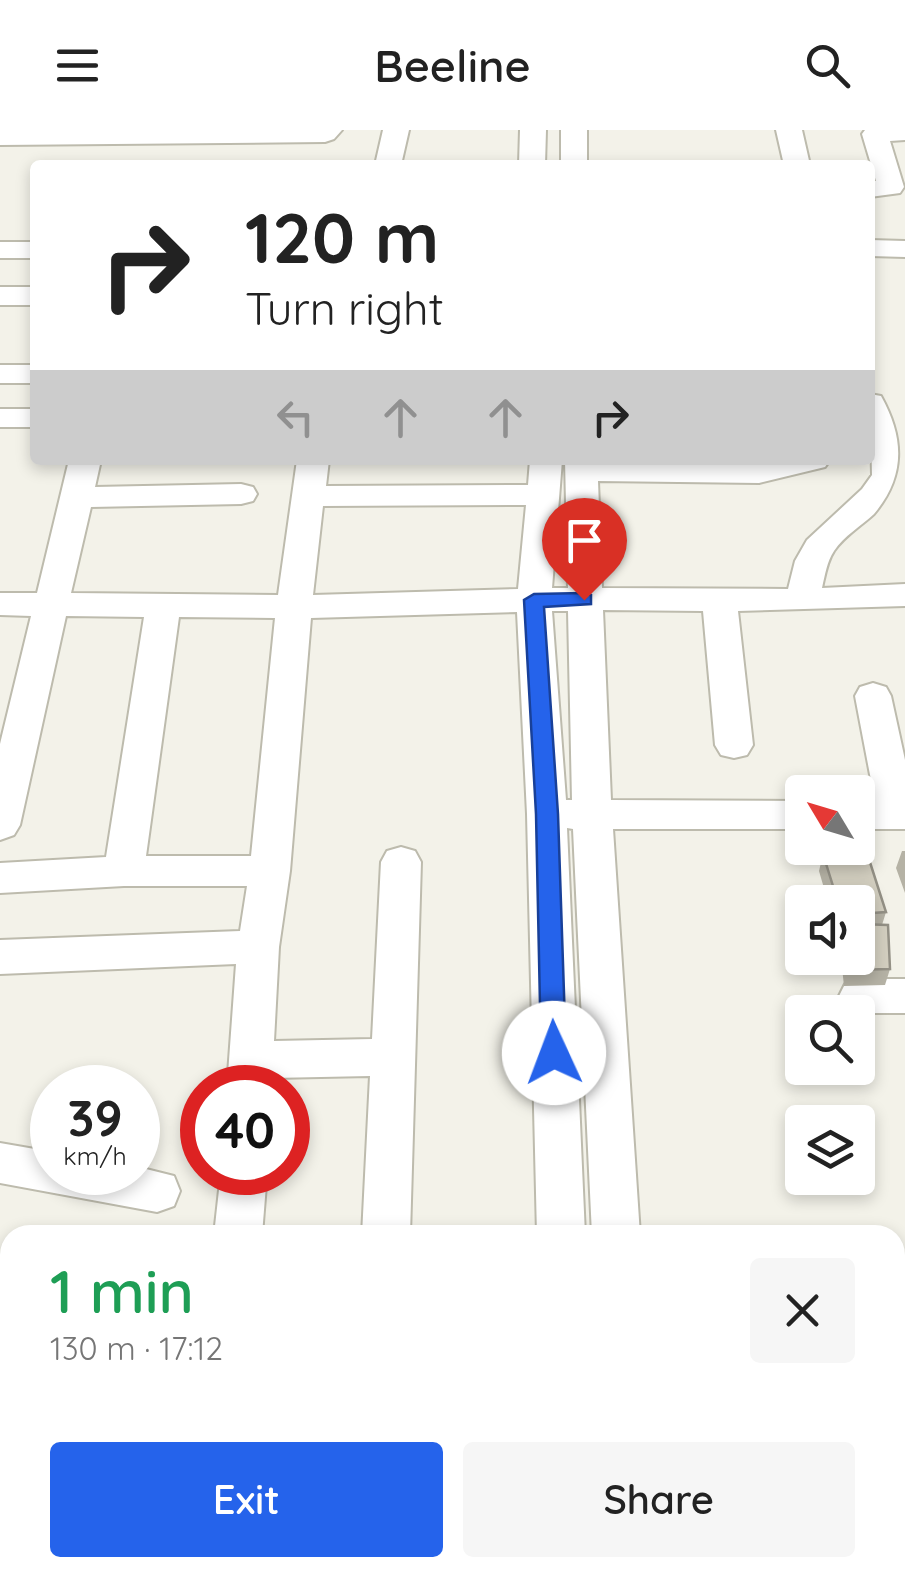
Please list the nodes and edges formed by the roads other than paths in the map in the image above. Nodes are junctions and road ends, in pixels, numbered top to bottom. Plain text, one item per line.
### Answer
1 (329, 130) edge
2 (396, 130) edge
3 (533, 130) edge
4 (574, 130) edge
5 (789, 130) edge
6 (205, 132) edge
7 (905, 132) edge
8 (288, 134) junction
9 (0, 137) edge
10 (196, 160) edge
11 (281, 160) edge
12 (389, 160) edge
13 (532, 160) edge
14 (574, 160) edge
15 (796, 160) edge
16 (875, 188) edge
17 (875, 248) edge
18 (905, 249) edge
19 (0, 250) edge
20 (30, 250) edge
21 (0, 296) edge
22 (30, 296) edge
23 (0, 374) edge
24 (30, 374) edge
25 (0, 418) edge
26 (30, 418) edge
27 (877, 446) edge
28 (84, 465) edge
29 (312, 465) edge
30 (793, 465) edge
31 (563, 472) edge
32 (242, 494) dead end
33 (308, 496) junction
34 (77, 497) junction
35 (905, 595) edge
36 (534, 600) junction
37 (584, 600) junction
38 (803, 600) junction
39 (720, 602) junction
40 (164, 603) junction
41 (0, 604) edge
42 (54, 605) junction
43 (294, 608) junction
44 (874, 696) dead end
45 (734, 745) dead end
46 (547, 814) junction
47 (592, 814) junction
48 (785, 815) edge
49 (875, 815) edge
50 (901, 815) edge
51 (0, 825) edge
52 (400, 862) dead end
53 (270, 871) junction
54 (124, 872) junction
55 (0, 878) edge
56 (258, 946) junction
57 (0, 957) edge
58 (875, 996) edge
59 (905, 996) edge
60 (393, 1057) junction
61 (251, 1065) edge
62 (310, 1067) edge
63 (0, 1163) edge
64 (30, 1169) edge
65 (242, 1195) edge
66 (239, 1225) edge
67 (386, 1225) edge
68 (561, 1225) edge
69 (615, 1225) edge

1 - 8 street
2 - 12 street
3 - 13 street
4 - 14 street
5 - 15 street
6 - 8 street
6 - 9 street
6 - 10 street
7 - 16 street
8 - 11 street
17 - 18 street
19 - 20 street
21 - 22 street
23 - 24 street
25 - 26 street
27 - 38 street
28 - 34 street
29 - 33 street
30 - 31 street
31 - 33 street
31 - 36 street
31 - 37 street
32 - 34 street
33 - 43 street
34 - 42 street
35 - 38 street
36 - 37 street
36 - 43 street
36 - 46 street
37 - 39 street
37 - 47 street
38 - 39 street
39 - 45 street
40 - 42 street
40 - 43 street
40 - 54 street
41 - 42 street
42 - 51 street
43 - 53 street
44 - 50 street
46 - 47 street
46 - 68 street
47 - 48 street
47 - 69 street
49 - 50 street
52 - 60 street
53 - 54 street
53 - 56 street
54 - 55 street
56 - 57 street
56 - 61 street
58 - 59 street
60 - 62 street
60 - 67 street
63 - 64 street
65 - 66 street

